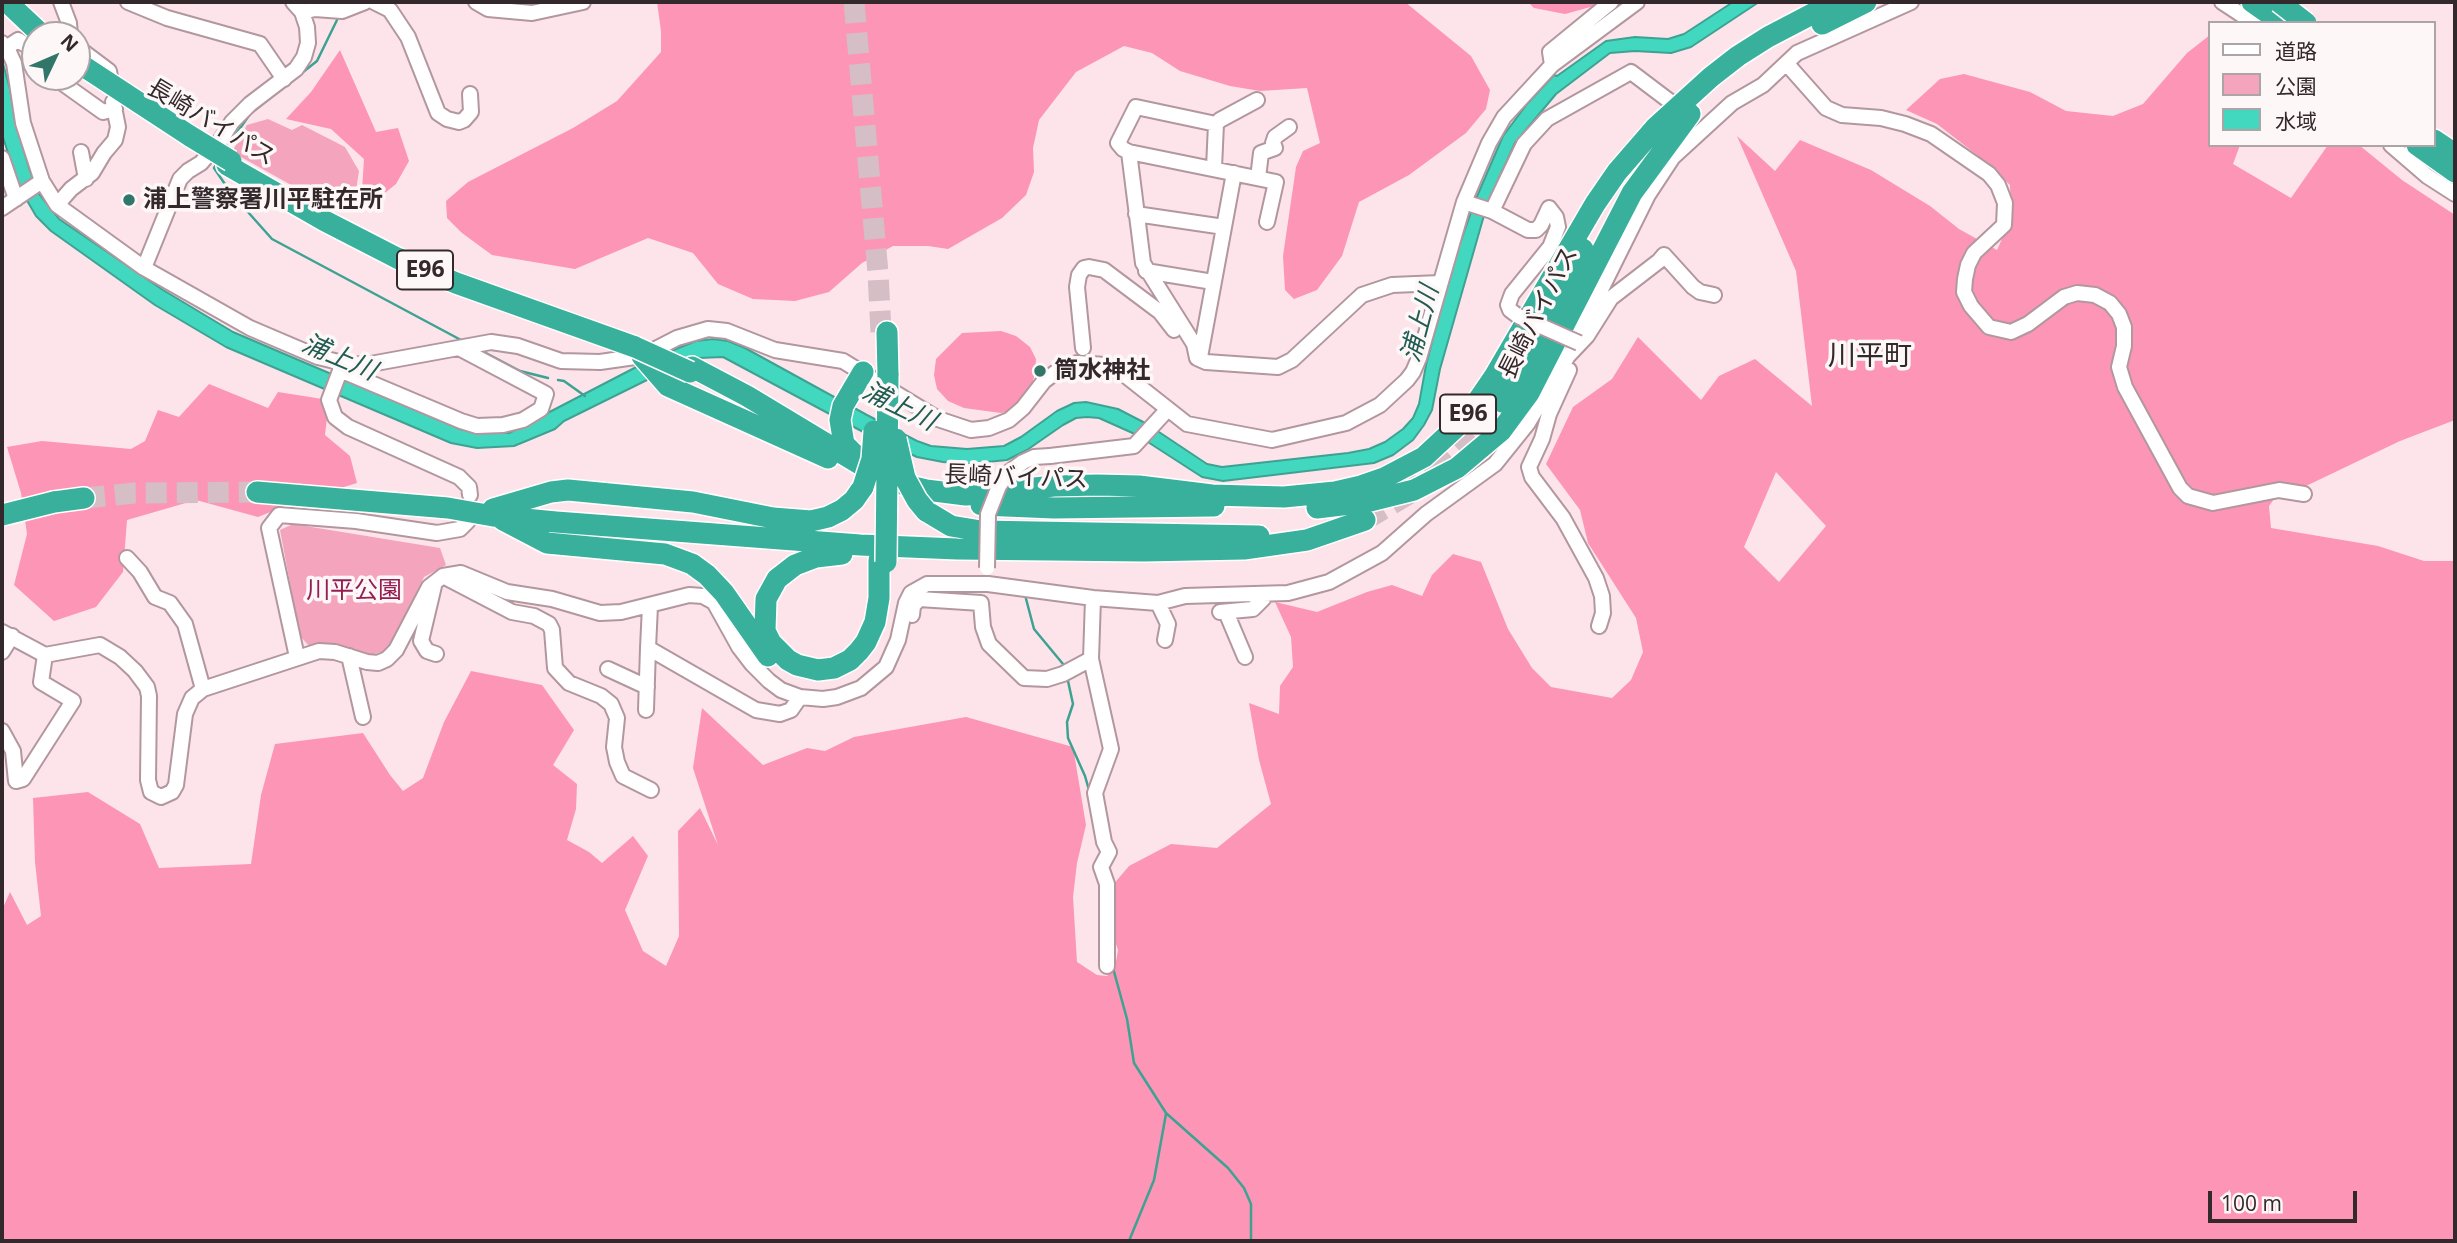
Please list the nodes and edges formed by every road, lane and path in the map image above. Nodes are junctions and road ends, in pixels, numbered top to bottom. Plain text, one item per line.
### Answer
1 (7, 2) edge
2 (61, 2) edge
3 (128, 2) edge
4 (365, 2) edge
5 (475, 2) edge
6 (583, 2) edge
7 (1611, 2) edge
8 (1637, 2) edge
9 (1835, 2) edge
10 (1866, 2) edge
11 (1911, 2) edge
12 (2222, 2) edge
13 (2252, 2) edge
14 (2279, 2) edge
15 (2289, 2) edge
16 (381, 3) edge
17 (2, 4) edge
18 (298, 7) edge
19 (27, 21) edge
20 (68, 21) edge
21 (2251, 21) edge
22 (2280, 21) edge
23 (2284, 21) edge
24 (2303, 21) edge
25 (21, 23) edge
26 (21, 42) edge
27 (4, 46) edge
28 (91, 58) edge
29 (1787, 64) junction
30 (1552, 65) junction
31 (91, 72) edge
32 (110, 77) dead end
33 (91, 78) edge
34 (284, 79) junction
35 (74, 91) edge
36 (470, 94) dead end
37 (1257, 100) dead end
38 (1687, 115) junction
39 (1216, 124) junction
40 (1289, 127) dead end
41 (188, 139) junction
42 (2436, 142) edge
43 (2393, 147) edge
44 (2420, 147) edge
45 (81, 152) dead end
46 (1129, 152) junction
47 (2455, 154) edge
48 (2, 163) edge
49 (1214, 168) junction
50 (2455, 172) edge
51 (1234, 173) junction
52 (1258, 178) junction
53 (86, 179) junction
54 (42, 181) junction
55 (2455, 194) edge
56 (17, 198) junction
57 (1468, 202) junction
58 (58, 205) junction
59 (2, 208) edge
60 (1492, 211) junction
61 (1136, 214) junction
62 (1267, 222) dead end
63 (1224, 227) junction
64 (1576, 235) junction
65 (144, 268) junction
66 (1146, 271) junction
67 (1213, 282) junction
68 (1440, 283) junction
69 (1714, 295) dead end
70 (884, 332) tunnel mouth
71 (1579, 343) junction
72 (459, 348) junction
73 (1083, 348) dead end
74 (640, 351) junction
75 (1198, 358) junction
76 (341, 367) junction
77 (691, 369) junction
78 (877, 373) junction
79 (1502, 402) tunnel mouth
80 (1163, 414) junction
81 (1435, 459) tunnel mouth
82 (841, 463) junction
83 (926, 490) junction
84 (257, 492) tunnel mouth
85 (2304, 494) dead end
86 (470, 495) dead end
87 (84, 498) tunnel mouth
88 (493, 513) junction
89 (2, 515) edge
90 (1343, 516) tunnel mouth
91 (1365, 520) tunnel mouth
92 (468, 521) dead end
93 (1259, 536) junction
94 (1307, 540) junction
95 (127, 558) dead end
96 (883, 561) junction
97 (439, 579) junction
98 (988, 584) junction
99 (1262, 594) junction
100 (1093, 598) junction
101 (1158, 603) junction
102 (650, 606) junction
103 (1599, 626) dead end
104 (7, 634) edge
105 (1165, 639) dead end
106 (898, 640) junction
107 (648, 648) junction
108 (2, 652) edge
109 (436, 654) dead end
110 (45, 655) junction
111 (349, 656) junction
112 (297, 657) junction
113 (1245, 657) dead end
114 (1091, 659) junction
115 (607, 668) dead end
116 (647, 687) junction
117 (203, 689) junction
118 (800, 697) junction
119 (646, 710) dead end
120 (363, 716) dead end
121 (2, 731) edge
122 (651, 790) dead end
123 (1107, 966) dead end

1 - 19 highway
2 - 20 street
3 - 34 street
4 - 18 street
5 - 6 street
7 - 30 street
8 - 30 street
9 - 64 highway, 長崎バイパス / E96
10 - 38 highway, 長崎バイパス / E96
11 - 29 street
12 - 21 street
13 - 22 highway
14 - 24 highway, bridge
15 - 23 street
16 - 36 street
17 - 25 highway
18 - 34 street
26 - 27 street
27 - 54 street
28 - 32 street
29 - 38 street
29 - 85 street
30 - 57 street
31 - 41 highway, 長崎バイパス / E96
33 - 41 highway, 長崎バイパス / E96
34 - 65 street
35 - 53 street
37 - 39 street
38 - 60 street
38 - 71 street
38 - 79 highway, 長崎バイパス / E96
38 - 82 highway, 長崎バイパス / E96
39 - 46 street
39 - 49 street
40 - 52 street
41 - 74 highway, 長崎バイパス / E96, bridge
42 - 47 highway
43 - 55 street
44 - 50 highway
45 - 53 street
46 - 49 street
46 - 61 street
48 - 56 street
49 - 51 street
51 - 52 street
51 - 63 street
52 - 62 street
53 - 58 street
54 - 56 street
54 - 58 street
56 - 59 street
57 - 60 street
57 - 68 street
58 - 65 street
60 - 71 street, bridge
61 - 63 street
61 - 66 street
63 - 67 street
64 - 81 highway, 長崎バイパス / E96
64 - 83 highway, 長崎バイパス / E96
65 - 76 street
66 - 67 street
66 - 75 street
67 - 75 street
68 - 75 street
68 - 80 street
69 - 71 street
70 - 78 highway
71 - 99 street
71 - 103 street
72 - 74 street
72 - 76 street
72 - 76 street
73 - 75 street
74 - 77 highway, 長崎バイパス / E96
74 - 78 street
74 - 82 highway
76 - 86 street
77 - 82 highway, 長崎バイパス / E96
77 - 83 highway, 長崎バイパス / E96
78 - 80 street
78 - 83 highway
78 - 88 highway, bridge
78 - 93 highway, bridge
78 - 96 highway, bridge
80 - 98 street, bridge
84 - 88 highway
87 - 89 highway, bridge
88 - 93 highway
88 - 94 highway
88 - 96 highway
90 - 93 highway
91 - 94 highway
92 - 112 street
94 - 96 highway
95 - 117 street
97 - 102 street
97 - 109 street
97 - 111 street
97 - 122 street
98 - 100 street
98 - 106 street
99 - 101 street
99 - 113 street
100 - 101 street
100 - 114 street
101 - 105 street
102 - 107 street
102 - 118 street
104 - 108 street
104 - 110 street
106 - 114 street
106 - 118 street
107 - 116 street
107 - 118 street
110 - 117 street
110 - 121 street
111 - 112 street
111 - 120 street
112 - 117 street
114 - 123 street
115 - 116 street
116 - 119 street

